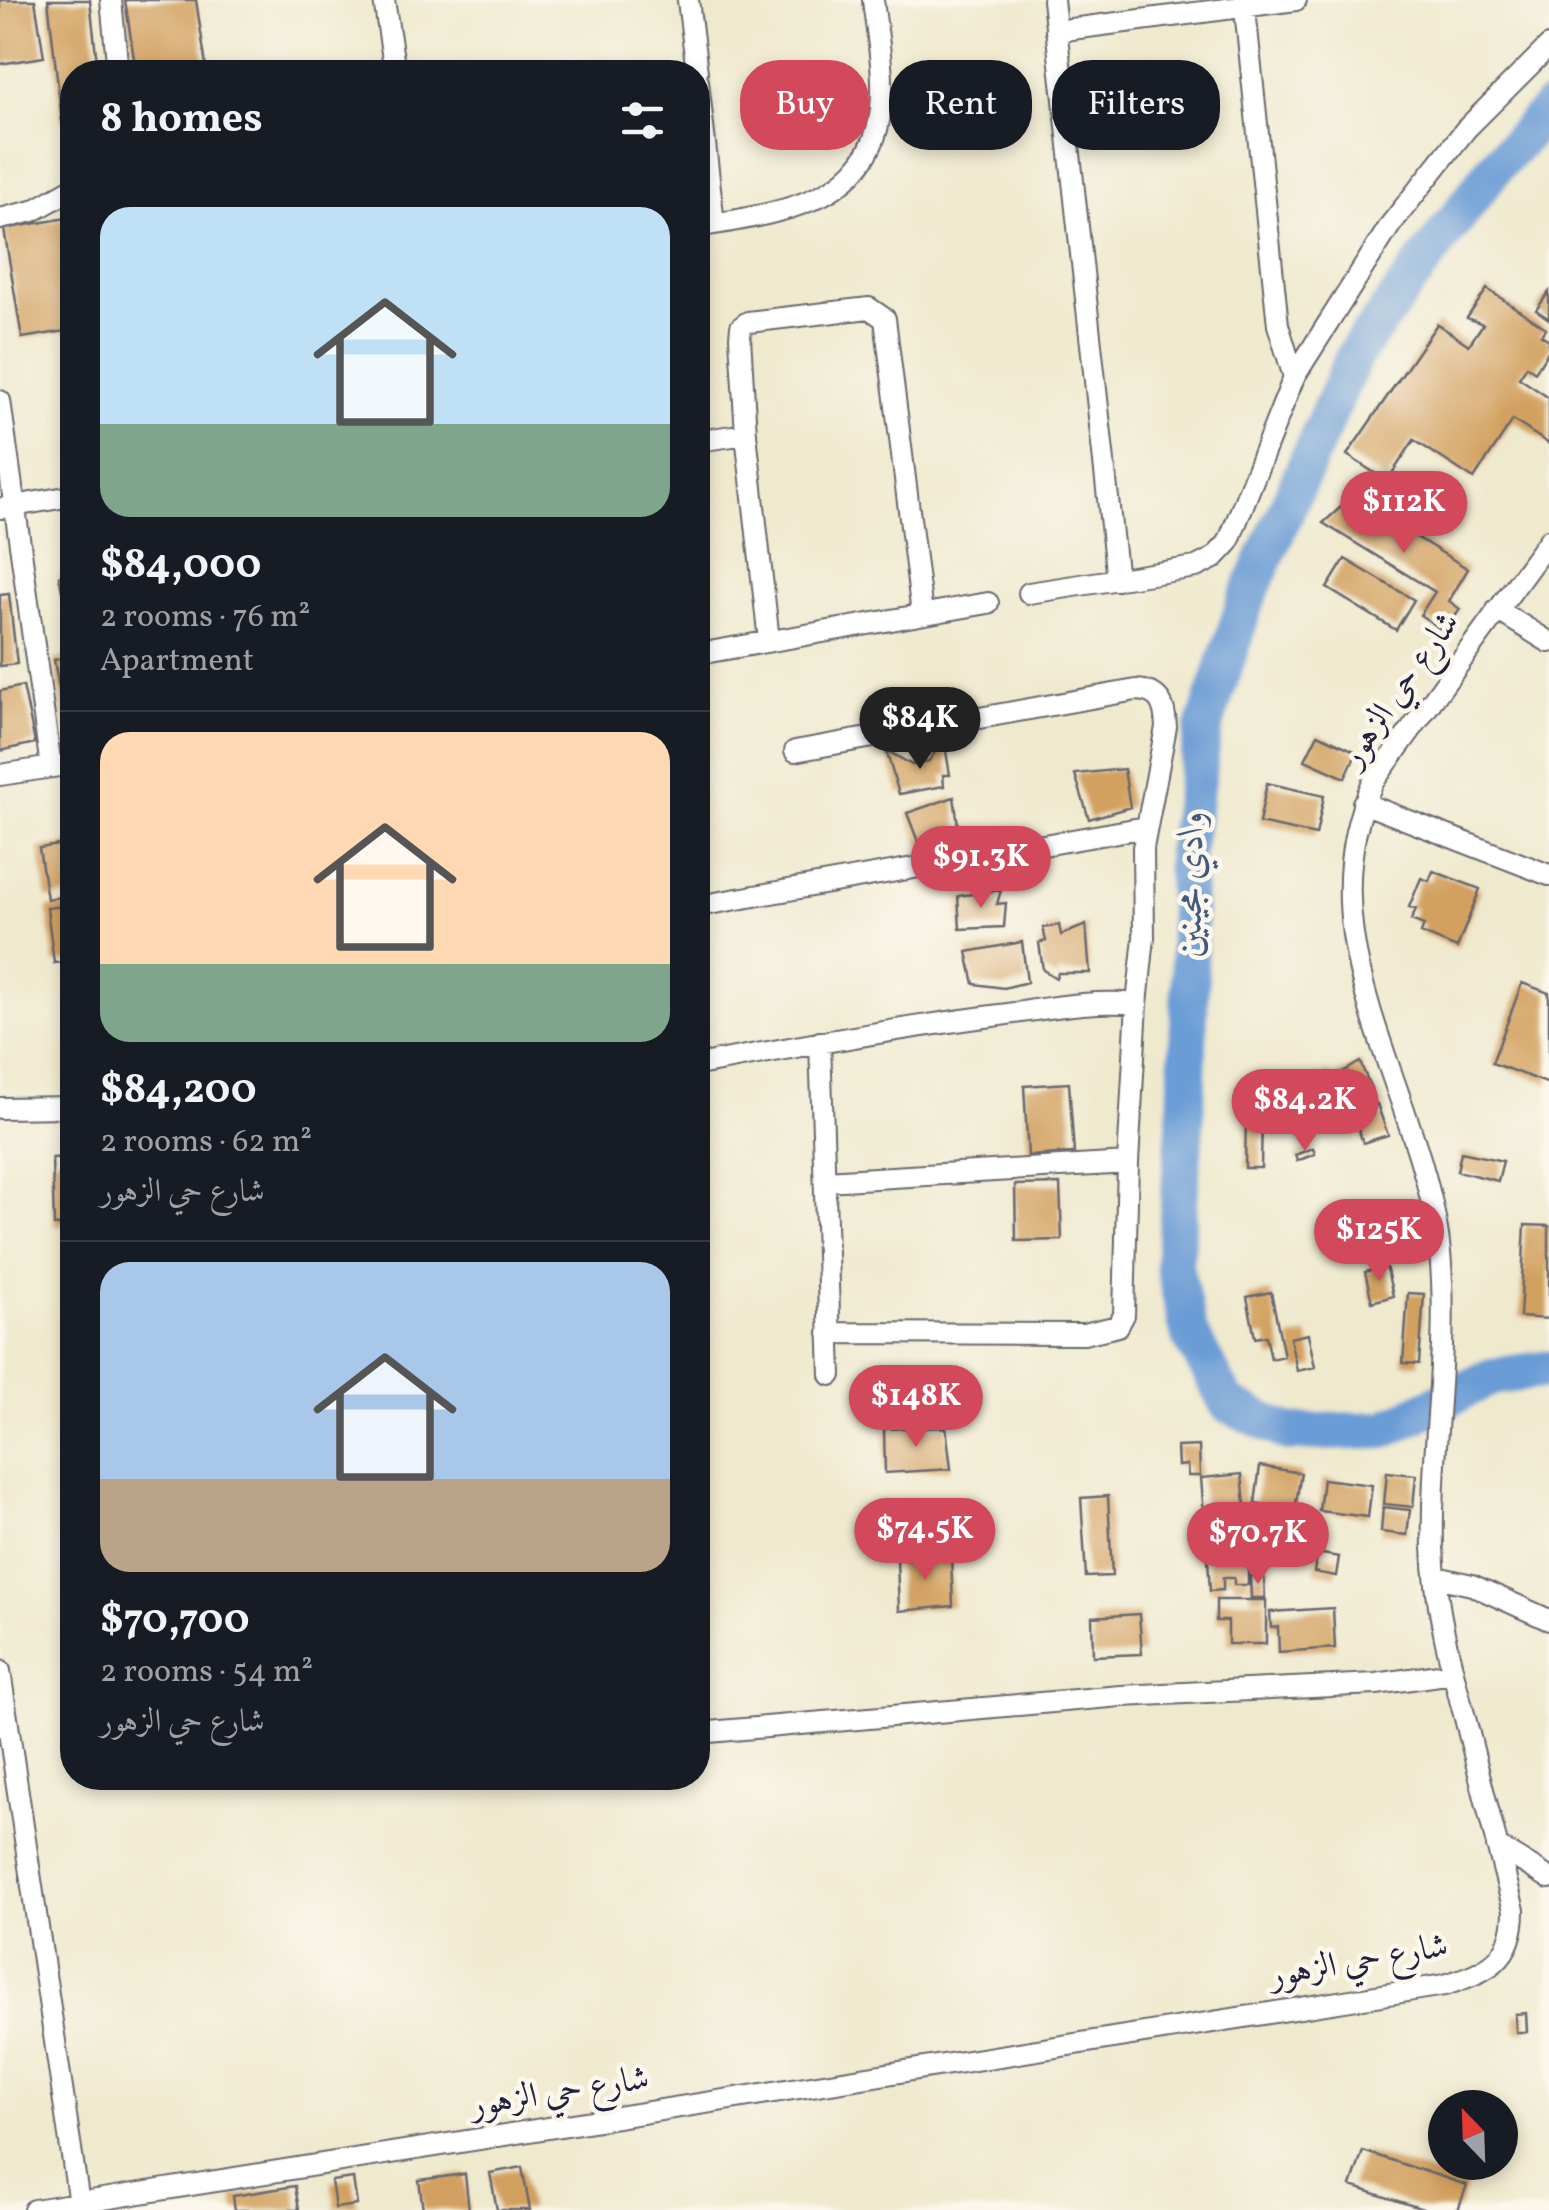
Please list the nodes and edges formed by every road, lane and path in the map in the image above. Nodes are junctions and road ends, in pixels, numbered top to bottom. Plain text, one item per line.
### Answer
1 (111, 0) edge
2 (384, 0) edge
3 (688, 0) edge
4 (873, 0) edge
5 (1052, 0) edge
6 (1296, 0) edge
7 (1244, 4) edge
8 (1056, 31) junction
9 (1549, 46) edge
10 (117, 60) edge
11 (393, 60) edge
12 (695, 60) edge
13 (60, 196) edge
14 (0, 219) edge
15 (710, 224) edge
16 (1294, 377) junction
17 (0, 401) edge
18 (746, 434) junction
19 (710, 438) edge
20 (60, 498) edge
21 (7, 507) edge
22 (1549, 540) edge
23 (1117, 580) junction
24 (1030, 593) dead end
25 (988, 603) dead end
26 (1497, 610) junction
27 (922, 614) junction
28 (769, 641) junction
29 (1549, 642) edge
30 (710, 652) edge
31 (795, 751) dead end
32 (60, 766) edge
33 (50, 767) junction
34 (0, 775) edge
35 (1363, 802) junction
36 (1146, 828) junction
37 (1549, 875) edge
38 (710, 904) edge
39 (1137, 1004) junction
40 (820, 1042) junction
41 (710, 1063) edge
42 (60, 1107) edge
43 (0, 1108) edge
44 (1128, 1163) junction
45 (824, 1181) junction
46 (830, 1332) junction
47 (831, 1375) dead end
48 (1436, 1577) junction
49 (1549, 1620) edge
50 (0, 1671) edge
51 (1453, 1673) junction
52 (710, 1732) edge
53 (1497, 1846) junction
54 (1549, 1878) edge
55 (80, 2207) edge
56 (34, 2210) edge

1 - 10 street
2 - 11 street
3 - 12 street
4 - 15 street
5 - 8 street
6 - 7 street
7 - 8 street
7 - 16 street
8 - 23 street
9 - 16 street
13 - 14 street
16 - 23 street
17 - 21 street
18 - 19 street
18 - 27 street
18 - 28 street
20 - 21 street
21 - 33 street
22 - 26 street, شارع حي الزهور
23 - 24 street
25 - 27 street
26 - 29 street
26 - 35 street, شارع حي الزهور
27 - 28 street
28 - 30 street
31 - 36 street
32 - 33 street
33 - 34 street
35 - 37 street
35 - 48 street, شارع حي الزهور
36 - 38 street
36 - 39 street
39 - 40 street
39 - 44 street
40 - 41 street
40 - 45 street
42 - 43 street
44 - 45 street
44 - 46 street
45 - 46 street
46 - 47 street
48 - 49 street
48 - 51 street, شارع حي الزهور
50 - 55 street
51 - 52 street
51 - 53 street, شارع حي الزهور
53 - 54 street
53 - 55 street, شارع حي الزهور
55 - 56 street, شارع حي الزهور

